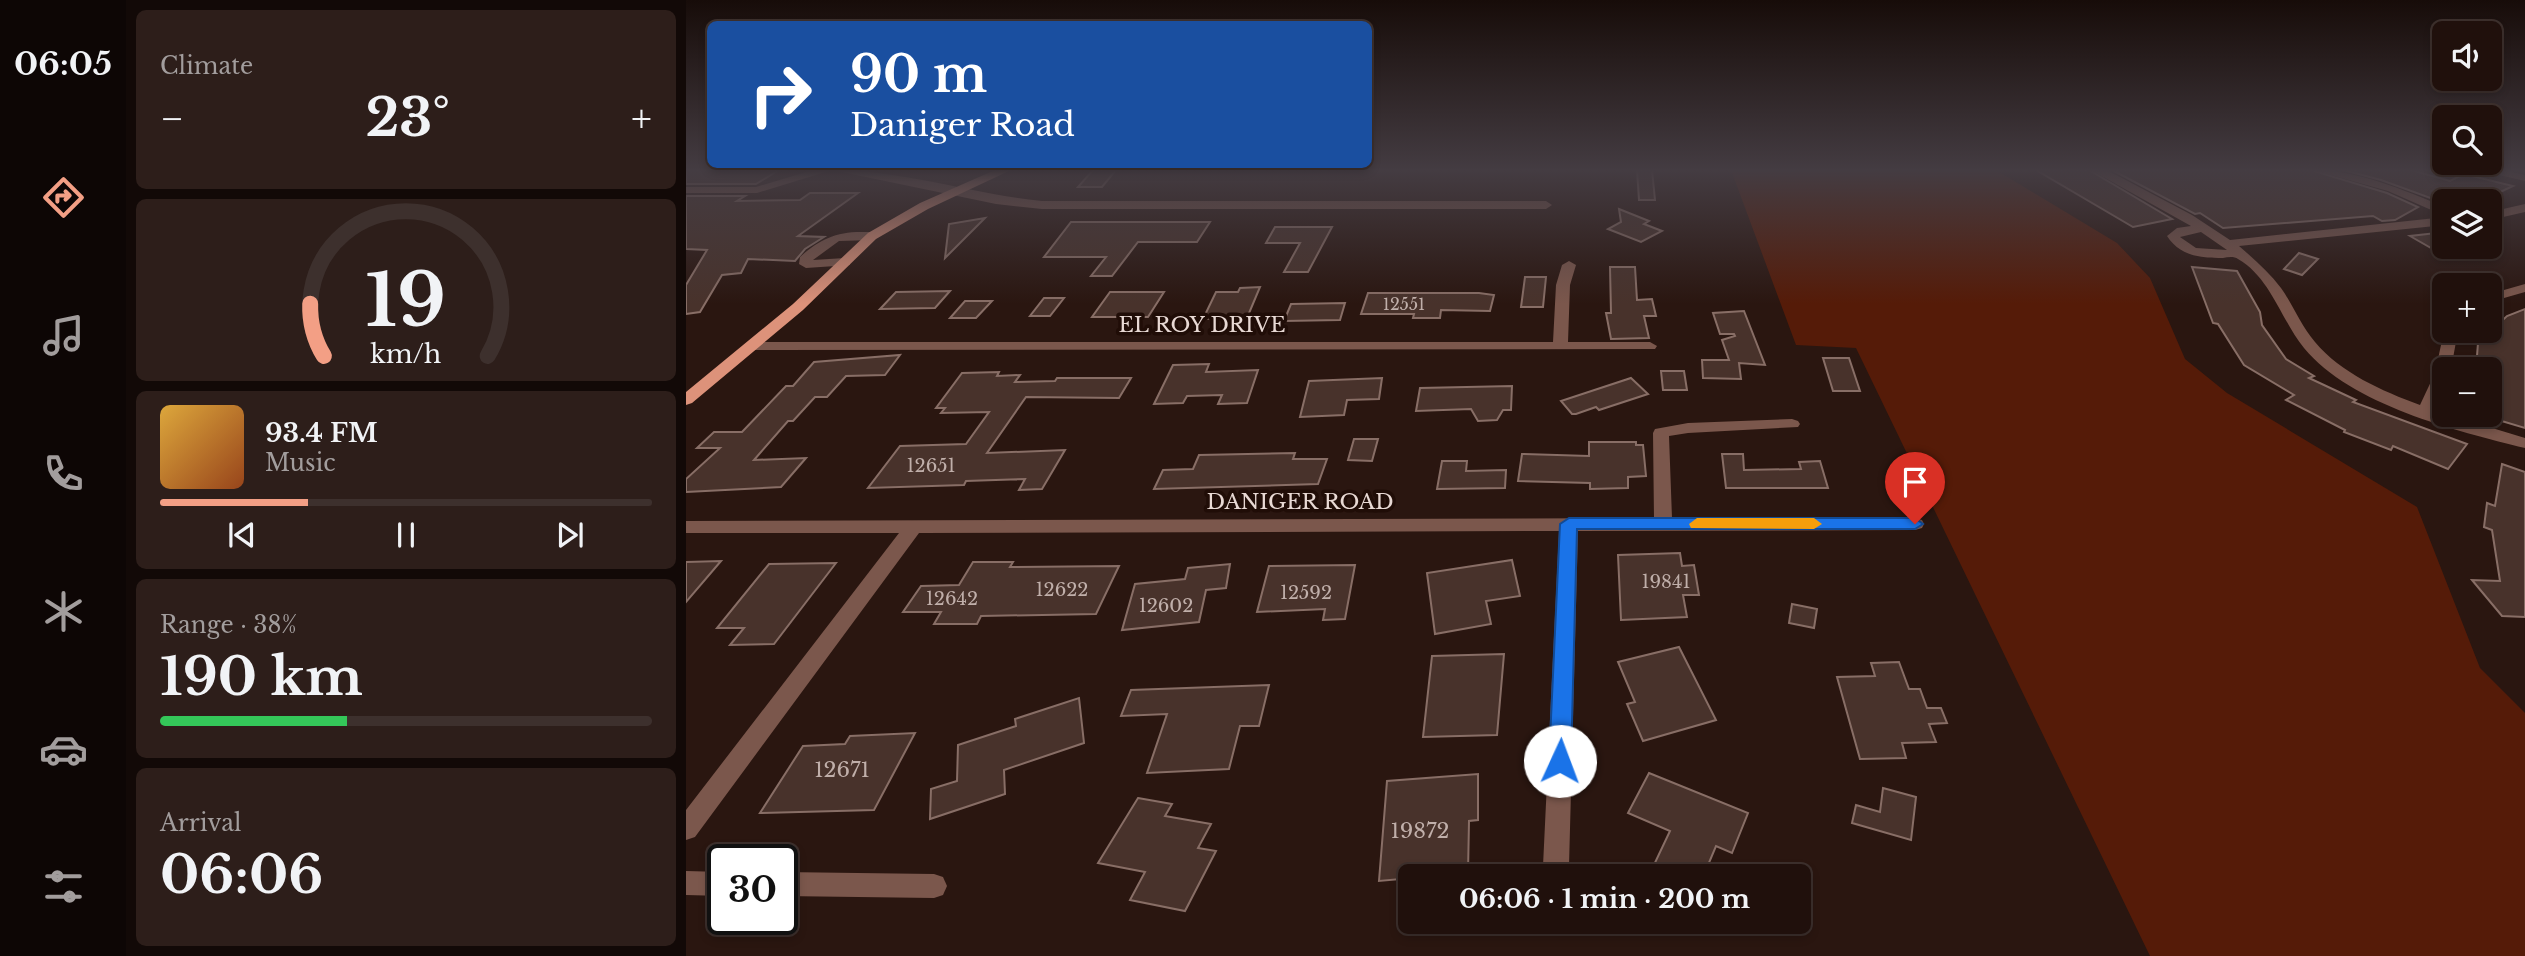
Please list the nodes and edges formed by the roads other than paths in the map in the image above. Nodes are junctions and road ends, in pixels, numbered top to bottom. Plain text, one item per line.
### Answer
1 (909, 215) edge
2 (2176, 215) edge
3 (2432, 223) edge
4 (2200, 228) junction
5 (872, 236) junction
6 (2231, 249) junction
7 (845, 261) junction
8 (1569, 265) dead end
9 (2525, 288) edge
10 (2502, 295) edge
11 (2449, 343) edge
12 (753, 346) junction
13 (1560, 346) junction
14 (1650, 346) dead end
15 (686, 400) edge
16 (2425, 411) junction
17 (1792, 424) dead end
18 (2525, 443) edge
19 (1569, 524) junction
20 (1663, 524) junction
21 (1915, 524) dead end
22 (686, 527) edge
23 (913, 527) junction
24 (686, 829) edge
25 (1556, 864) edge
26 (686, 883) edge
27 (707, 884) edge
28 (798, 884) edge
29 (934, 886) dead end

1 - 5 main road
2 - 4 street
3 - 6 street
4 - 6 street
4 - 6 street
5 - 7 main road
5 - 7 street
6 - 16 street
7 - 12 main road
8 - 13 street
9 - 10 street
11 - 16 street
12 - 13 street, EL ROY DRIVE
12 - 15 main road
13 - 14 street, EL ROY DRIVE
16 - 18 street
17 - 20 street
19 - 20 street, DANIGER ROAD
19 - 23 street, DANIGER ROAD
19 - 25 street
20 - 21 street, DANIGER ROAD
22 - 23 street, DANIGER ROAD
23 - 24 street
26 - 27 street
28 - 29 street

